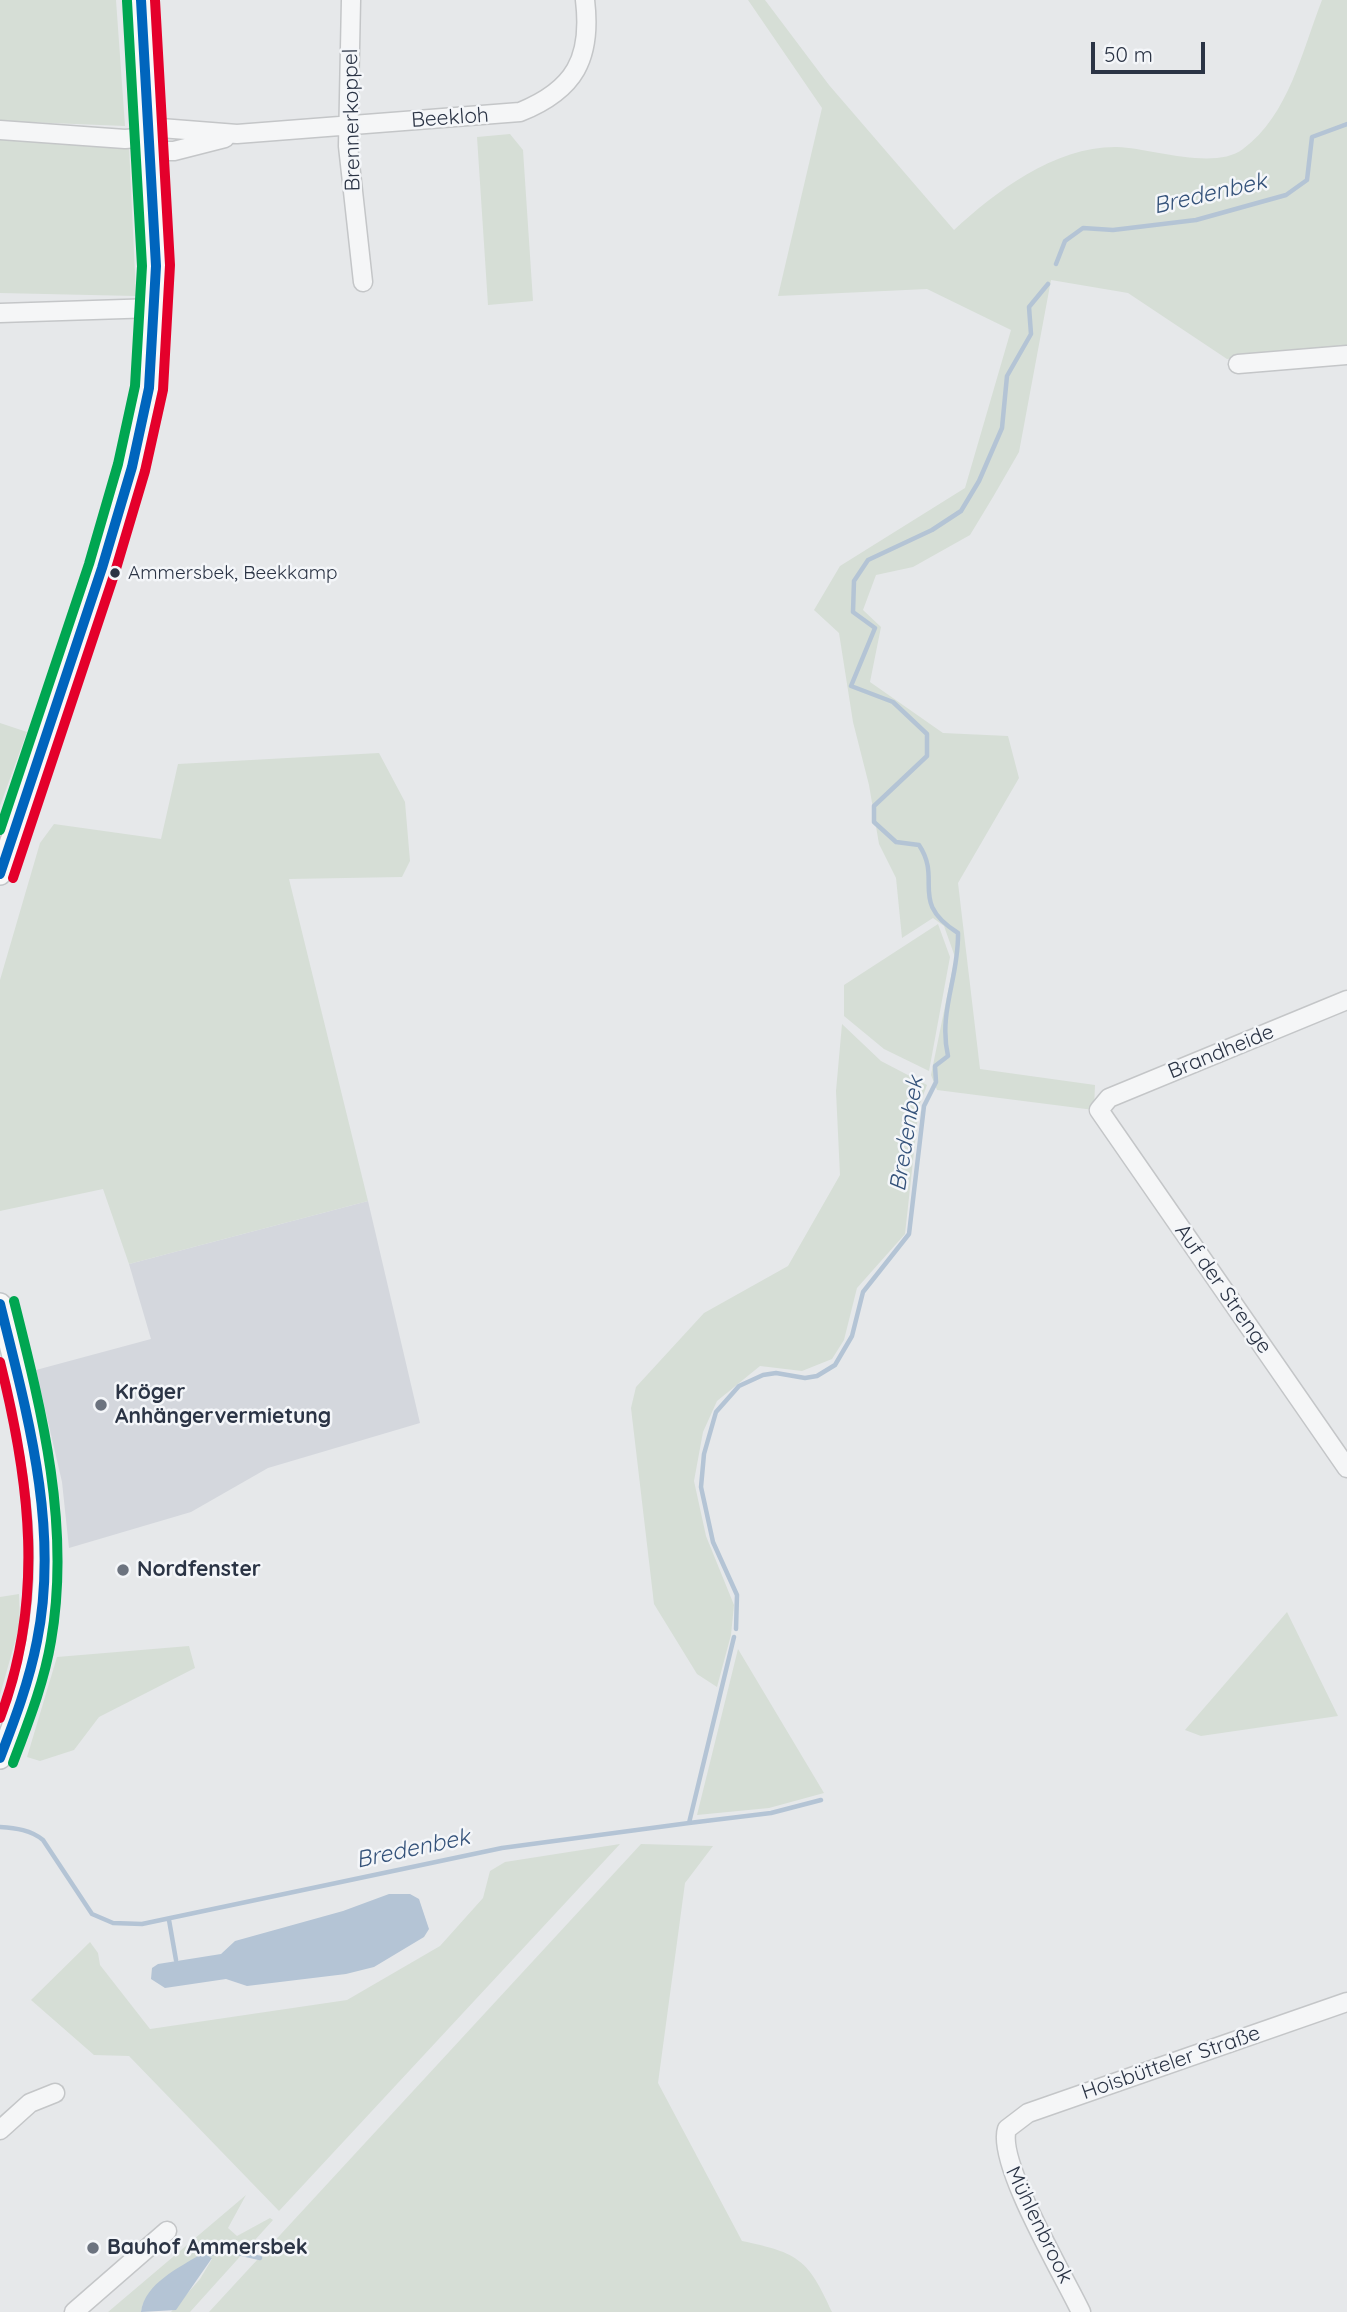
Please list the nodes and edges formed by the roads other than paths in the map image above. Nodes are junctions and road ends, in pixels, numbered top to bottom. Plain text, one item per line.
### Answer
1 (141, 0) edge
2 (351, 0) edge
3 (585, 0) edge
4 (349, 125) junction
5 (0, 130) edge
6 (149, 138) junction
7 (363, 282) dead end
8 (155, 307) junction
9 (0, 313) edge
10 (1347, 355) edge
11 (1238, 364) dead end
12 (0, 874) edge
13 (1347, 1000) edge
14 (1099, 1110) joint
15 (0, 1304) edge
16 (1347, 1468) edge
17 (0, 1758) edge
18 (1347, 2002) edge
19 (55, 2092) dead end
20 (0, 2130) edge
21 (1004, 2136) joint
22 (167, 2231) dead end
23 (74, 2312) edge
24 (1082, 2312) edge

1 - 6 main road
2 - 4 street, Brennerkoppel
3 - 4 street, Beekloh
4 - 6 street, Beekloh
4 - 7 street, Brennerkoppel
5 - 6 street, Beekloh
6 - 8 main road
8 - 9 street
8 - 12 main road
10 - 11 street
13 - 14 street, Brandheide
14 - 16 street, Auf der Strenge
15 - 17 main road
18 - 21 street, Hoisbütteler Straße
19 - 20 street
21 - 24 street, Mühlenbrook
22 - 23 street

